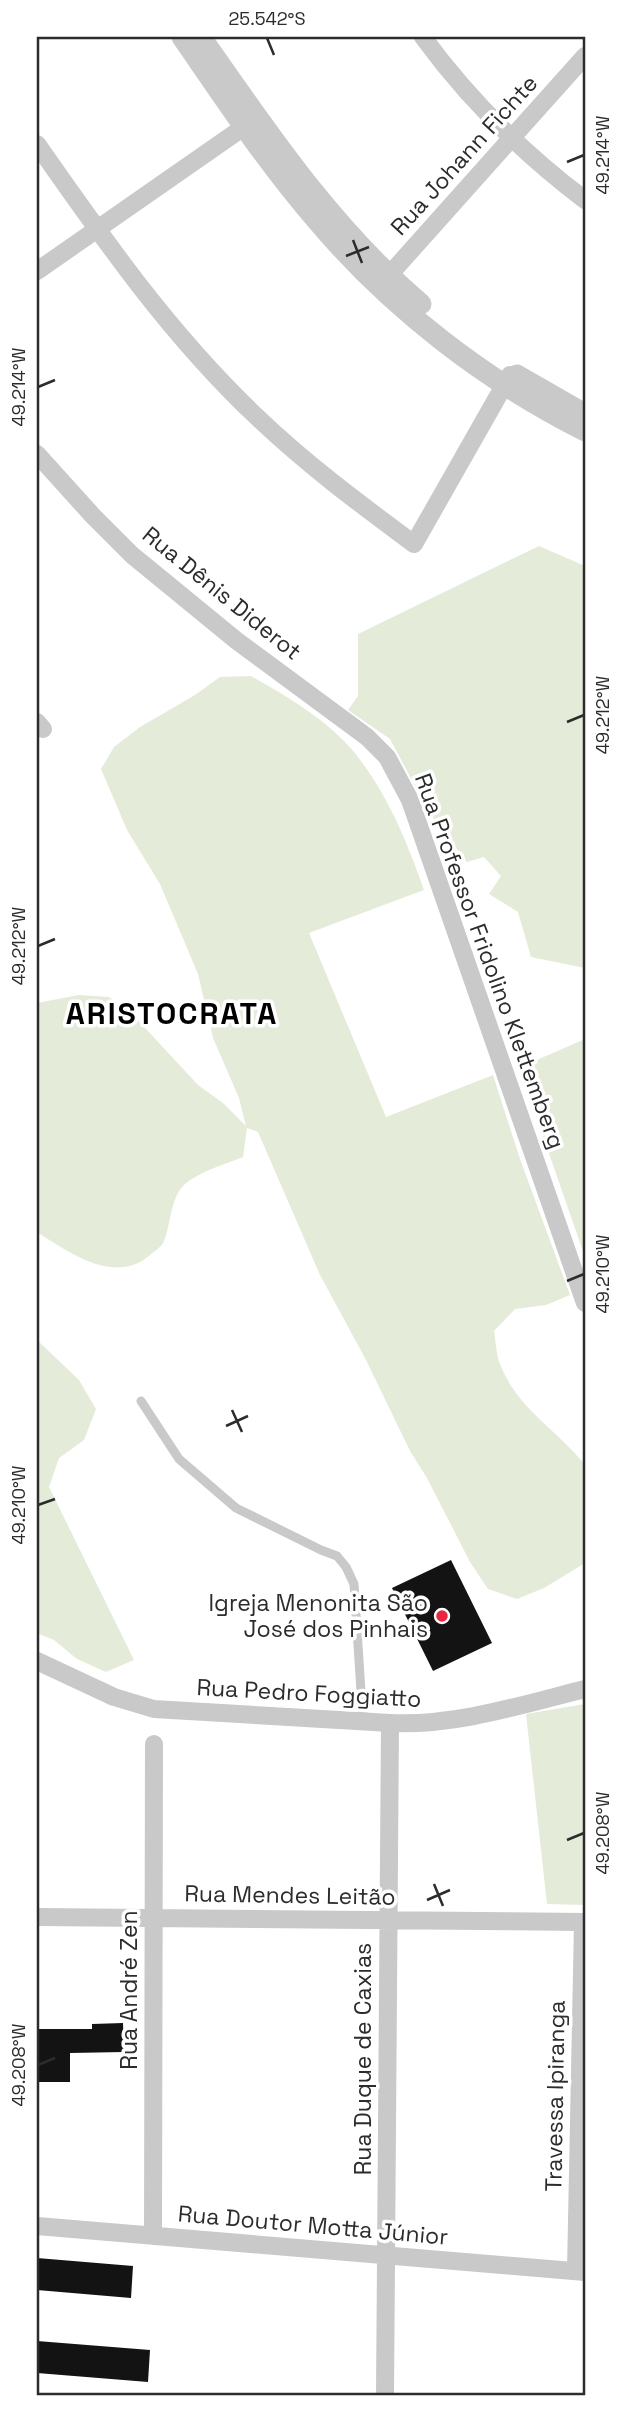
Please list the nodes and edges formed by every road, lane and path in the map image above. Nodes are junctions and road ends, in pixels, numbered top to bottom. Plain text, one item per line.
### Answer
1 (182, 37) edge
2 (201, 37) edge
3 (423, 37) edge
4 (585, 56) edge
5 (251, 123) junction
6 (511, 139) junction
7 (37, 144) edge
8 (585, 200) edge
9 (96, 230) junction
10 (37, 271) edge
11 (384, 281) junction
12 (508, 378) junction
13 (585, 414) edge
14 (585, 431) edge
15 (37, 454) edge
16 (387, 757) joint
17 (585, 1303) edge
18 (141, 1401) dead end
19 (37, 1661) edge
20 (585, 1689) edge
21 (363, 1721) junction
22 (390, 1723) junction
23 (154, 1744) dead end
24 (37, 1917) edge
25 (154, 1918) junction
26 (388, 1920) junction
27 (584, 1922) edge
28 (37, 2226) edge
29 (153, 2236) junction
30 (386, 2256) junction
31 (581, 2271) edge
32 (385, 2395) edge

1 - 5 street
2 - 5 street
3 - 6 street
4 - 6 street, Rua Johann Fichte
5 - 9 street
5 - 11 street
6 - 8 street
6 - 11 street, Rua Johann Fichte
7 - 9 street
9 - 10 street
9 - 12 street
11 - 12 street
12 - 13 street
12 - 14 street
15 - 16 street, Rua Dênis Diderot
16 - 17 street, Rua Professor Fridolino Klettemberg
18 - 21 lane
19 - 21 street, Rua Pedro Foggiatto
20 - 22 street, Rua Pedro Foggiatto
21 - 22 street, Rua Pedro Foggiatto
22 - 26 street, Rua Duque de Caxias
23 - 25 street, Rua André Zen
24 - 25 street, Rua Mendes Leitão
25 - 26 street, Rua Mendes Leitão
25 - 29 street, Rua André Zen
26 - 27 street, Rua Mendes Leitão
26 - 30 street, Rua Duque de Caxias
27 - 31 street, Travessa Ipiranga
28 - 29 street, Rua Doutor Motta Júnior
29 - 30 street, Rua Doutor Motta Júnior
30 - 31 street, Rua Doutor Motta Júnior
30 - 32 street, Rua Duque de Caxias

